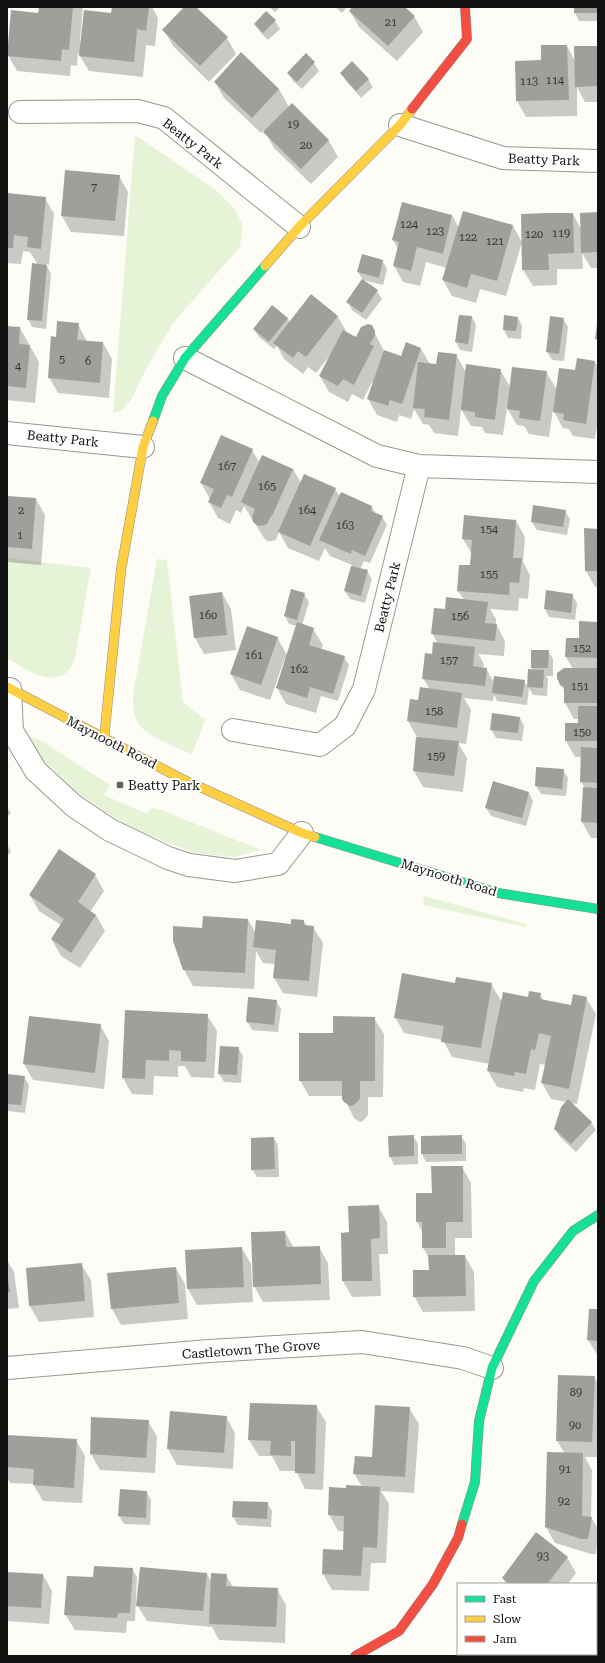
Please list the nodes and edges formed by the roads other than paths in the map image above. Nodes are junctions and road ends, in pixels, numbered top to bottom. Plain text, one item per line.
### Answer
1 (464, 7) edge
2 (20, 112) dead end
3 (400, 125) junction
4 (598, 161) edge
5 (299, 227) junction
6 (186, 358) junction
7 (7, 433) edge
8 (144, 447) junction
9 (419, 466) junction
10 (598, 472) edge
11 (8, 688) edge
12 (233, 730) dead end
13 (104, 739) junction
14 (302, 833) junction
15 (598, 909) edge
16 (598, 1215) edge
17 (7, 1368) edge
18 (492, 1368) junction
19 (355, 1656) edge

1 - 3 street
2 - 5 street, Beatty Park
3 - 4 street, Beatty Park
3 - 5 street
5 - 6 street
6 - 8 street
6 - 9 street
7 - 8 street, Beatty Park
8 - 13 street
9 - 10 street
9 - 12 street, Beatty Park
11 - 13 street, Maynooth Road
11 - 14 street, Maynooth Road
13 - 14 street, Maynooth Road
14 - 15 street, Maynooth Road
16 - 18 street
17 - 18 street, Castletown The Grove
18 - 19 street

